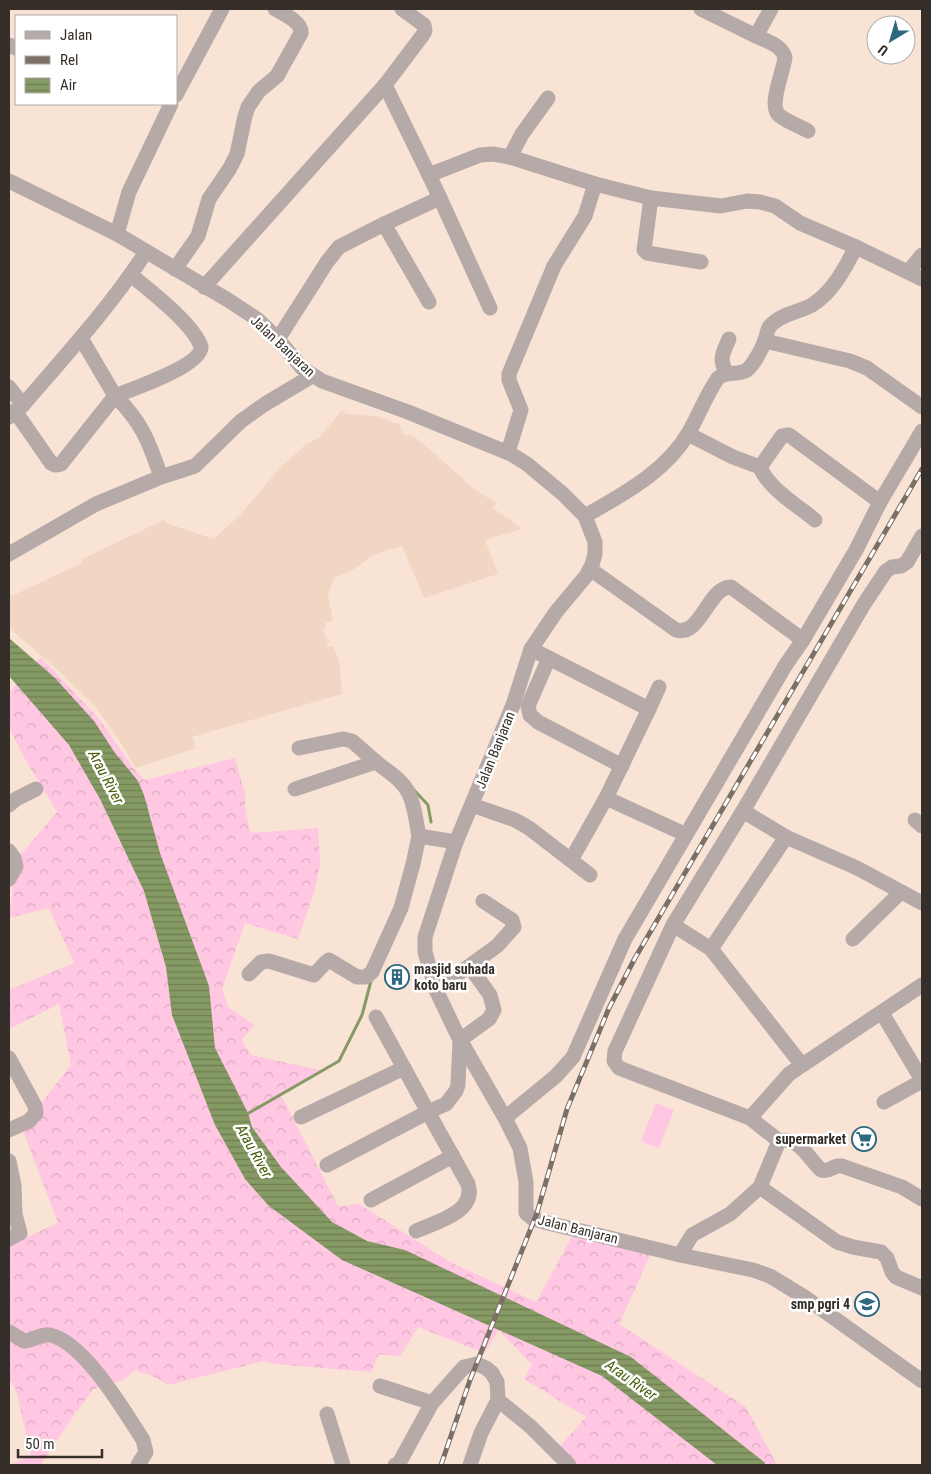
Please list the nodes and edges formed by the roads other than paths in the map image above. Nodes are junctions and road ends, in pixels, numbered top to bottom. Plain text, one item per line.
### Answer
1 (222, 9) edge
2 (275, 9) edge
3 (402, 9) edge
4 (701, 9) edge
5 (771, 9) edge
6 (756, 36) junction
7 (385, 85) junction
8 (178, 91) edge
9 (548, 98) dead end
10 (171, 105) edge
11 (808, 131) dead end
12 (510, 157) junction
13 (429, 175) junction
14 (9, 181) edge
15 (595, 184) junction
16 (440, 198) junction
17 (651, 198) junction
18 (384, 224) junction
19 (117, 234) junction
20 (856, 247) junction
21 (146, 252) junction
22 (922, 255) edge
23 (701, 262) dead end
24 (175, 269) junction
25 (908, 272) junction
26 (131, 274) junction
27 (922, 279) edge
28 (204, 287) junction
29 (429, 302) dead end
30 (490, 308) dead end
31 (81, 338) junction
32 (729, 338) dead end
33 (278, 339) junction
34 (765, 341) junction
35 (727, 373) junction
36 (312, 376) junction
37 (9, 387) edge
38 (115, 396) junction
39 (922, 408) edge
40 (16, 411) edge
41 (922, 431) edge
42 (688, 434) junction
43 (508, 452) junction
44 (760, 467) junction
45 (161, 477) junction
46 (880, 502) junction
47 (585, 516) junction
48 (815, 520) dead end
49 (922, 536) edge
50 (9, 554) edge
51 (590, 569) junction
52 (803, 640) junction
53 (531, 649) junction
54 (549, 658) junction
55 (659, 687) dead end
56 (649, 709) junction
57 (299, 748) dead end
58 (376, 762) junction
59 (622, 766) junction
60 (36, 789) dead end
61 (295, 789) dead end
62 (606, 798) junction
63 (9, 805) edge
64 (472, 805) junction
65 (743, 811) junction
66 (678, 831) dead end
67 (422, 836) junction
68 (786, 838) junction
69 (452, 841) junction
70 (9, 851) edge
71 (571, 860) junction
72 (590, 875) dead end
73 (9, 879) edge
74 (901, 892) junction
75 (921, 900) edge
76 (482, 901) dead end
77 (673, 926) junction
78 (853, 939) dead end
79 (711, 949) junction
80 (470, 967) junction
81 (249, 974) dead end
82 (922, 985) edge
83 (436, 990) junction
84 (882, 1013) junction
85 (376, 1018) dead end
86 (460, 1040) junction
87 (9, 1058) edge
88 (802, 1065) junction
89 (404, 1068) junction
90 (922, 1081) edge
91 (884, 1102) dead end
92 (428, 1112) junction
93 (302, 1118) dead end
94 (505, 1118) junction
95 (750, 1118) junction
96 (9, 1130) edge
97 (779, 1142) junction
98 (453, 1156) junction
99 (9, 1161) edge
100 (328, 1165) dead end
101 (760, 1187) junction
102 (922, 1199) edge
103 (370, 1200) dead end
104 (416, 1231) dead end
105 (9, 1239) edge
106 (680, 1255) junction
107 (922, 1288) edge
108 (9, 1332) edge
109 (922, 1381) edge
110 (380, 1386) dead end
111 (498, 1400) junction
112 (432, 1403) junction
113 (327, 1414) dead end
114 (138, 1465) edge
115 (343, 1465) edge
116 (397, 1465) edge
117 (470, 1465) edge
118 (569, 1465) edge

1 - 8 street
2 - 24 street
3 - 7 street
4 - 6 street
5 - 6 street
6 - 11 street
7 - 13 street
7 - 28 street
9 - 12 street
10 - 19 street
12 - 13 street
12 - 15 street
13 - 16 street
14 - 19 street, Jalan Banjaran
15 - 17 street
15 - 43 street
16 - 18 street
16 - 30 street
17 - 20 street
17 - 23 street
18 - 29 street
18 - 33 street
19 - 21 street, Jalan Banjaran
20 - 25 street
20 - 34 street
21 - 24 street, Jalan Banjaran
21 - 26 street
22 - 25 street
24 - 28 street, Jalan Banjaran
25 - 27 street
26 - 31 street
26 - 38 street
28 - 33 street, Jalan Banjaran
31 - 38 street
31 - 40 street
32 - 35 street
33 - 36 street, Jalan Banjaran
34 - 35 street
34 - 39 street
35 - 42 street
36 - 43 street, Jalan Banjaran
36 - 45 street
37 - 40 street
38 - 40 street
38 - 45 street
41 - 46 street
42 - 44 street
42 - 47 street
43 - 47 street, Jalan Banjaran
44 - 46 street
44 - 48 street
45 - 50 street
46 - 52 street
47 - 51 street, Jalan Banjaran
49 - 65 street
51 - 52 street
51 - 53 street, Jalan Banjaran
52 - 94 street
53 - 54 street
53 - 64 street, Jalan Banjaran
54 - 56 street
54 - 59 street
55 - 56 street
56 - 59 street
57 - 58 street
58 - 61 street
58 - 67 street
59 - 62 street
60 - 63 street
62 - 66 street
62 - 71 street
64 - 69 street, Jalan Banjaran
64 - 71 street
65 - 68 street
65 - 77 street
67 - 69 street
67 - 81 street
68 - 74 street
68 - 79 street
69 - 83 street, Jalan Banjaran
70 - 73 street
71 - 72 street
74 - 75 street
74 - 78 street
76 - 80 street
77 - 79 street
77 - 95 street
79 - 88 street
80 - 83 street
80 - 86 street
82 - 84 street
83 - 86 street, Jalan Banjaran
84 - 88 street
84 - 90 street
85 - 89 street
86 - 92 street
86 - 94 street, Jalan Banjaran
87 - 96 street
88 - 95 street
89 - 92 street
89 - 93 street
90 - 91 street
92 - 98 street
92 - 100 street
94 - 106 street, Jalan Banjaran
95 - 97 street
97 - 101 street
97 - 102 street
98 - 103 street
98 - 104 street
99 - 105 street
101 - 106 street
101 - 107 street
106 - 109 street, Jalan Banjaran
108 - 114 street
110 - 112 street
111 - 112 street
111 - 117 street
111 - 118 street
112 - 116 street
113 - 115 street

